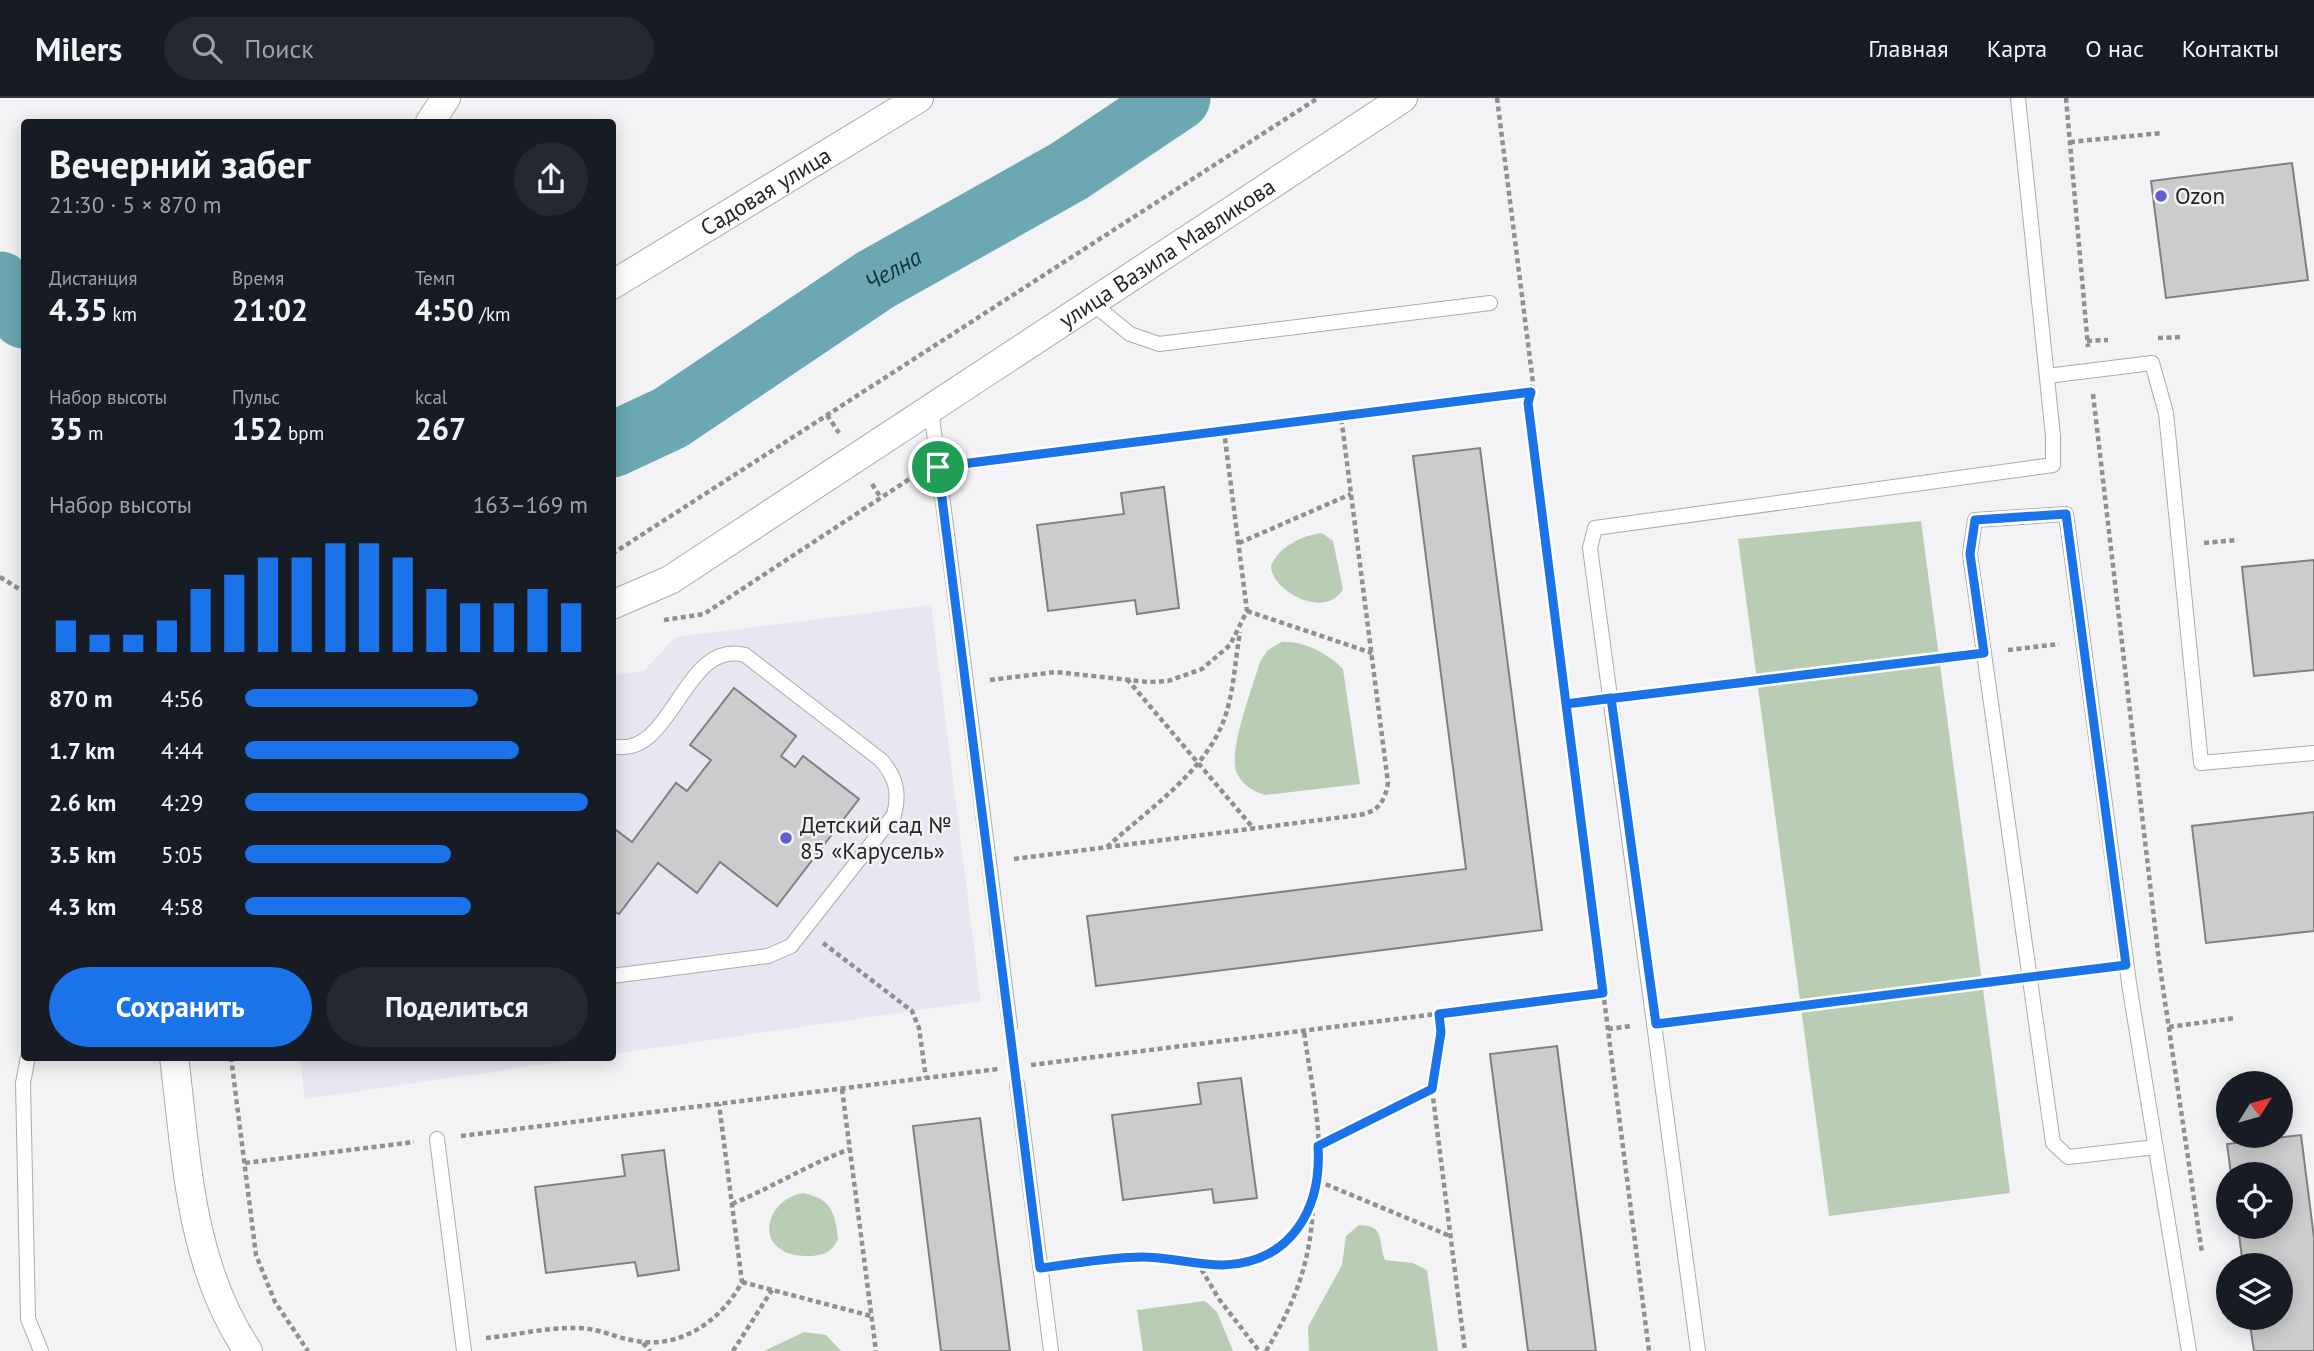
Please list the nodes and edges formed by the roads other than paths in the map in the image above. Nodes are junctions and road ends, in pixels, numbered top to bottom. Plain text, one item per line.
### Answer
1 (446, 98) edge
2 (919, 98) edge
3 (1404, 98) edge
4 (2018, 98) edge
5 (432, 119) edge
6 (616, 283) edge
7 (1092, 303) junction
8 (1490, 303) dead end
9 (2046, 376) junction
10 (931, 409) junction
11 (616, 604) edge
12 (616, 746) edge
13 (2314, 753) edge
14 (616, 975) edge
15 (1010, 1026) dead end
16 (27, 1061) edge
17 (175, 1061) edge
18 (1017, 1084) road end
19 (437, 1139) road end
20 (2156, 1147) junction
21 (463, 1346) edge
22 (41, 1351) edge
23 (248, 1351) edge
24 (1051, 1351) edge
25 (1698, 1351) edge
26 (2189, 1351) edge

1 - 5 street
2 - 6 street, Садовая улица
3 - 7 street, улица Вазила Мавликова
4 - 9 lane
7 - 8 lane
7 - 10 street, улица Вазила Мавликова
9 - 13 lane
9 - 25 lane
10 - 11 street, улица Вазила Мавликова
10 - 15 lane
12 - 14 lane
16 - 22 lane
17 - 23 street
18 - 24 lane
19 - 21 lane
20 - 20 lane
20 - 26 lane

